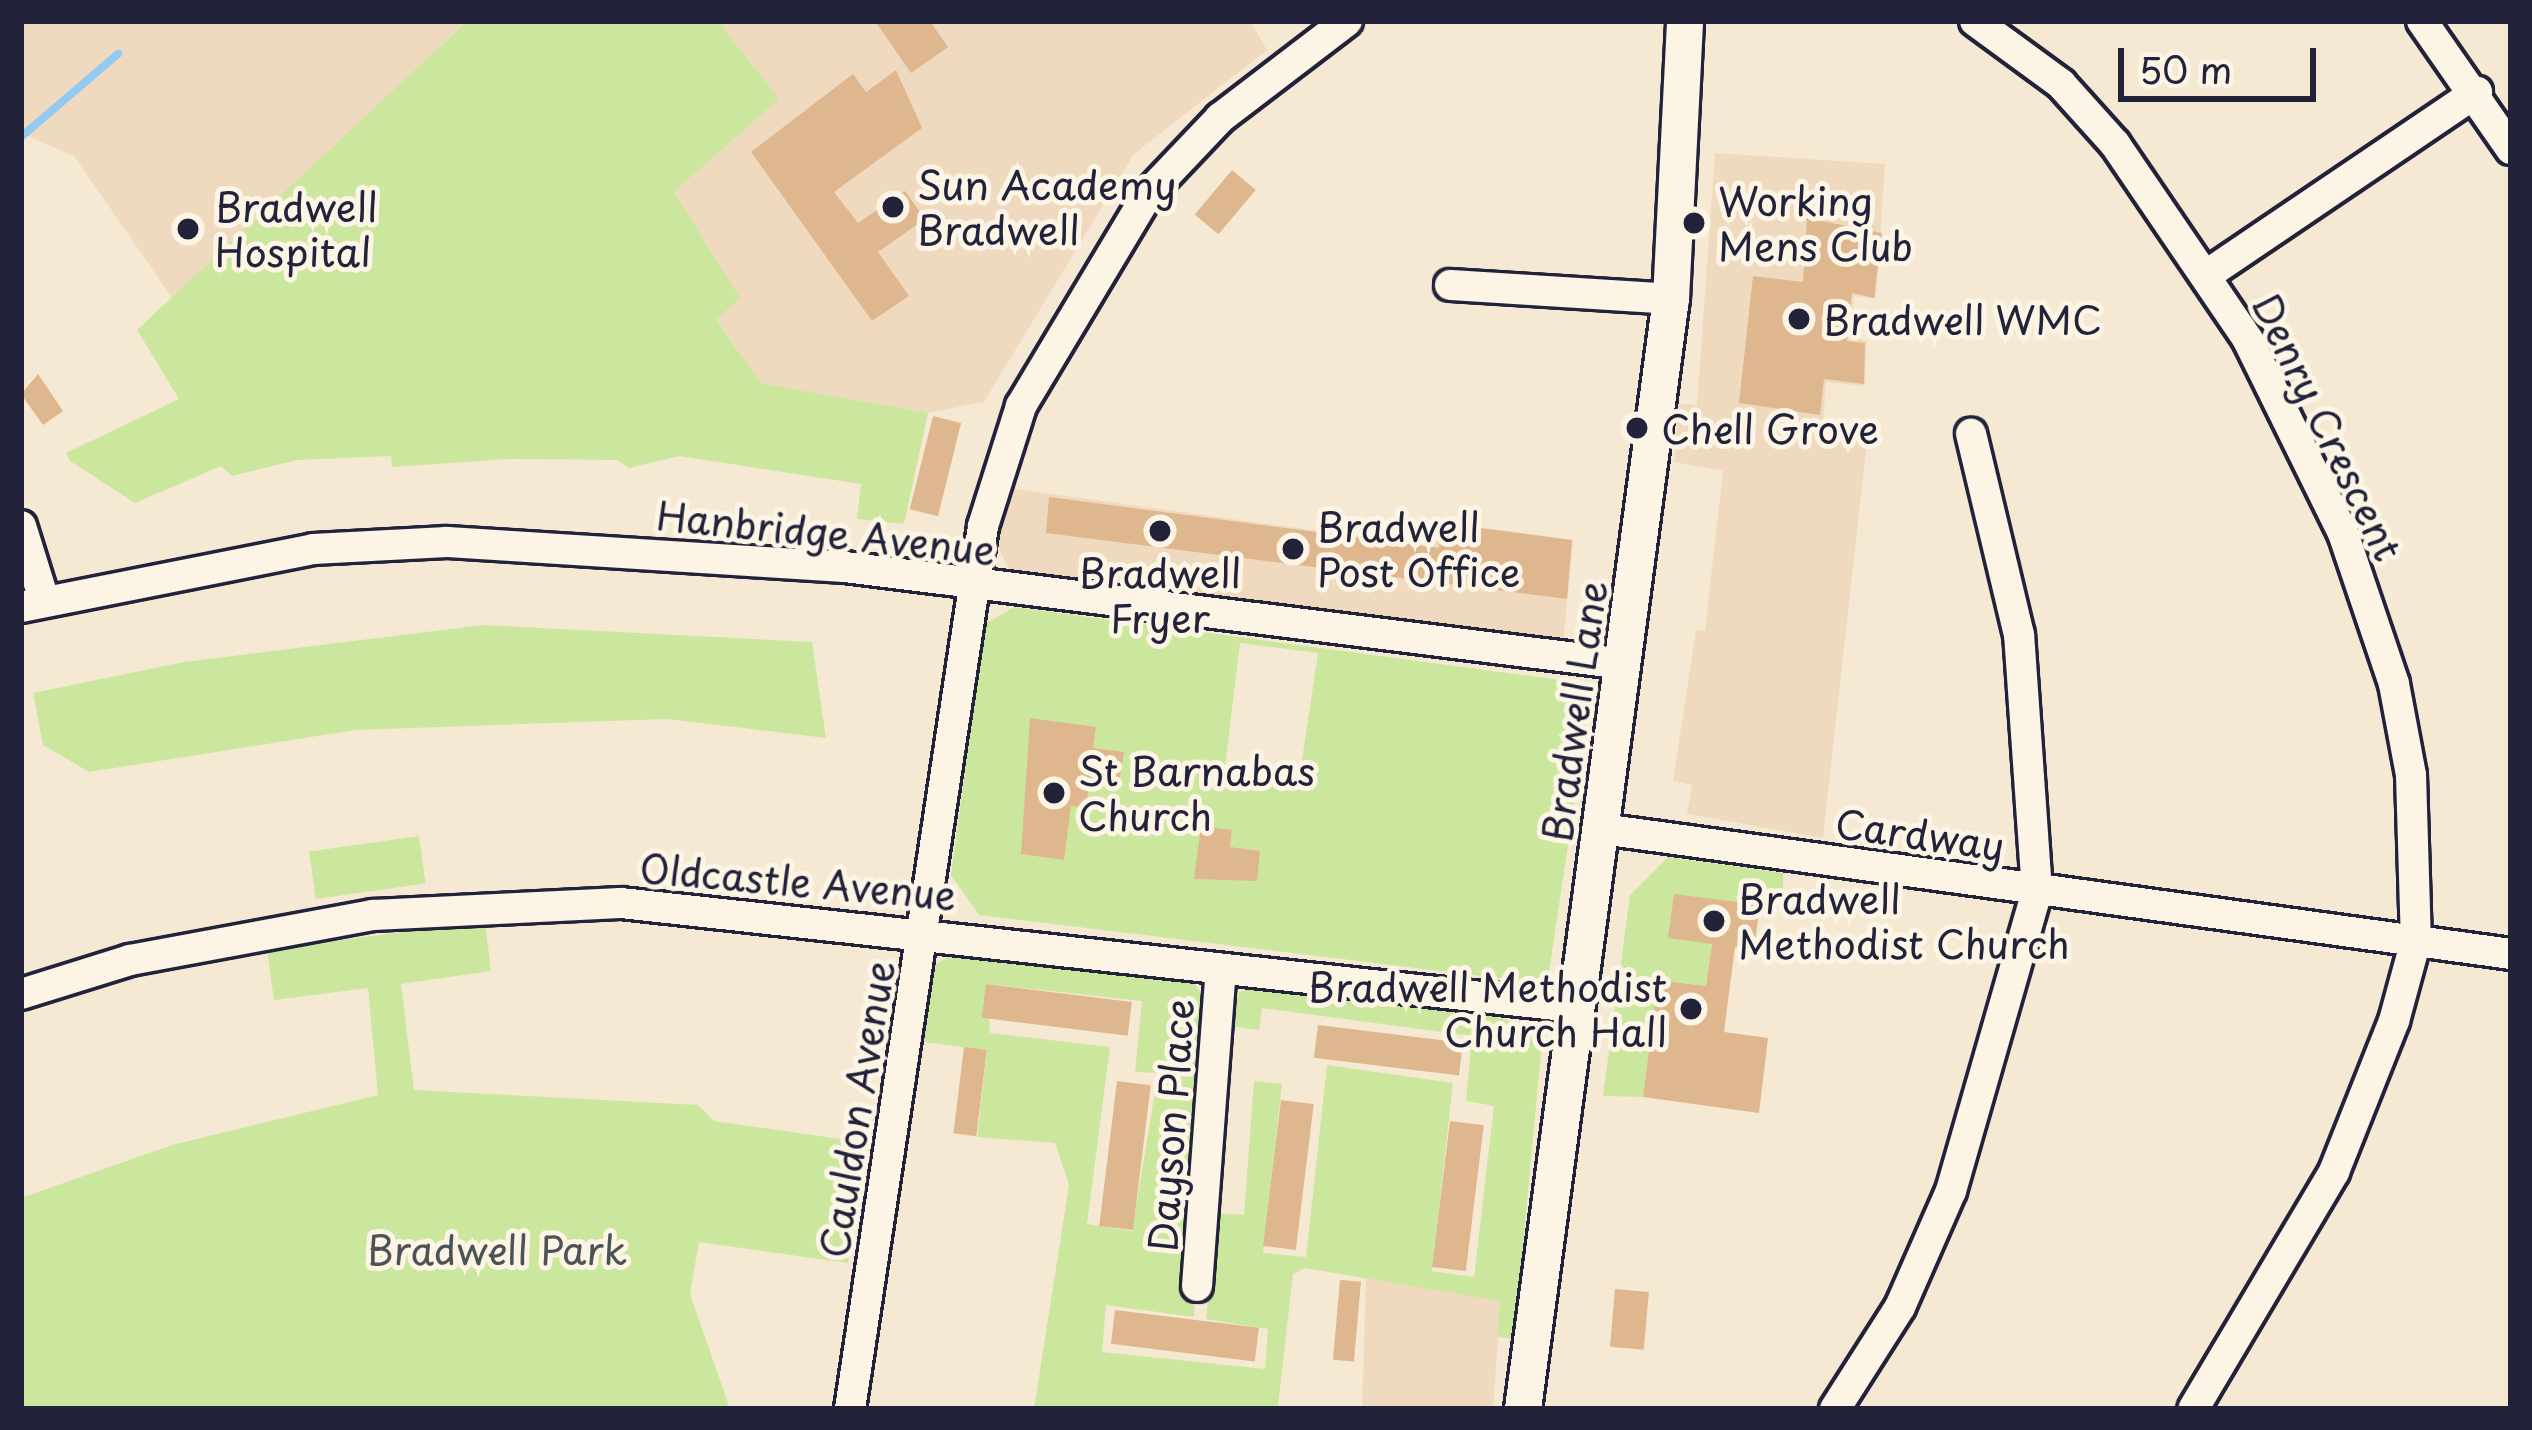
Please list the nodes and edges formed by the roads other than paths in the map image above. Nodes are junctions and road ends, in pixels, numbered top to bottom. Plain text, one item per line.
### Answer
1 (1347, 21) edge
2 (1685, 21) edge
3 (1976, 21) edge
4 (2422, 21) edge
5 (2477, 92) junction
6 (2511, 149) edge
7 (2207, 274) junction
8 (1450, 285) dead end
9 (1671, 299) junction
10 (1971, 434) dead end
11 (21, 526) edge
12 (974, 586) junction
13 (32, 604) edge
14 (1624, 664) junction
15 (1602, 829) junction
16 (2037, 891) junction
17 (924, 930) junction
18 (2416, 940) junction
19 (2511, 954) edge
20 (1221, 969) junction
21 (21, 994) edge
22 (1573, 1006) junction
23 (1197, 1286) dead end
24 (850, 1409) edge
25 (1523, 1409) edge
26 (1835, 1409) edge
27 (2192, 1409) edge

1 - 12 street, Cauldon Avenue
2 - 9 street, Bradwell Lane
3 - 7 street, Denry Crescent
4 - 5 street
5 - 6 street
5 - 7 street
7 - 18 street, Denry Crescent
8 - 9 street
9 - 14 street, Bradwell Lane
10 - 16 street
11 - 13 street
12 - 13 street, Hanbridge Avenue
12 - 14 street, Hanbridge Avenue
12 - 17 street, Cauldon Avenue
14 - 15 street, Bradwell Lane
15 - 16 street, Cardway
15 - 22 street, Bradwell Lane
16 - 18 street, Cardway
16 - 26 street
17 - 20 street, Oldcastle Avenue
17 - 21 street, Oldcastle Avenue
17 - 24 street, Cauldon Avenue
18 - 19 street, Cardway
18 - 27 street, Denry Crescent
20 - 22 street, Oldcastle Avenue
20 - 23 street, Dayson Place
22 - 25 street, Bradwell Lane

